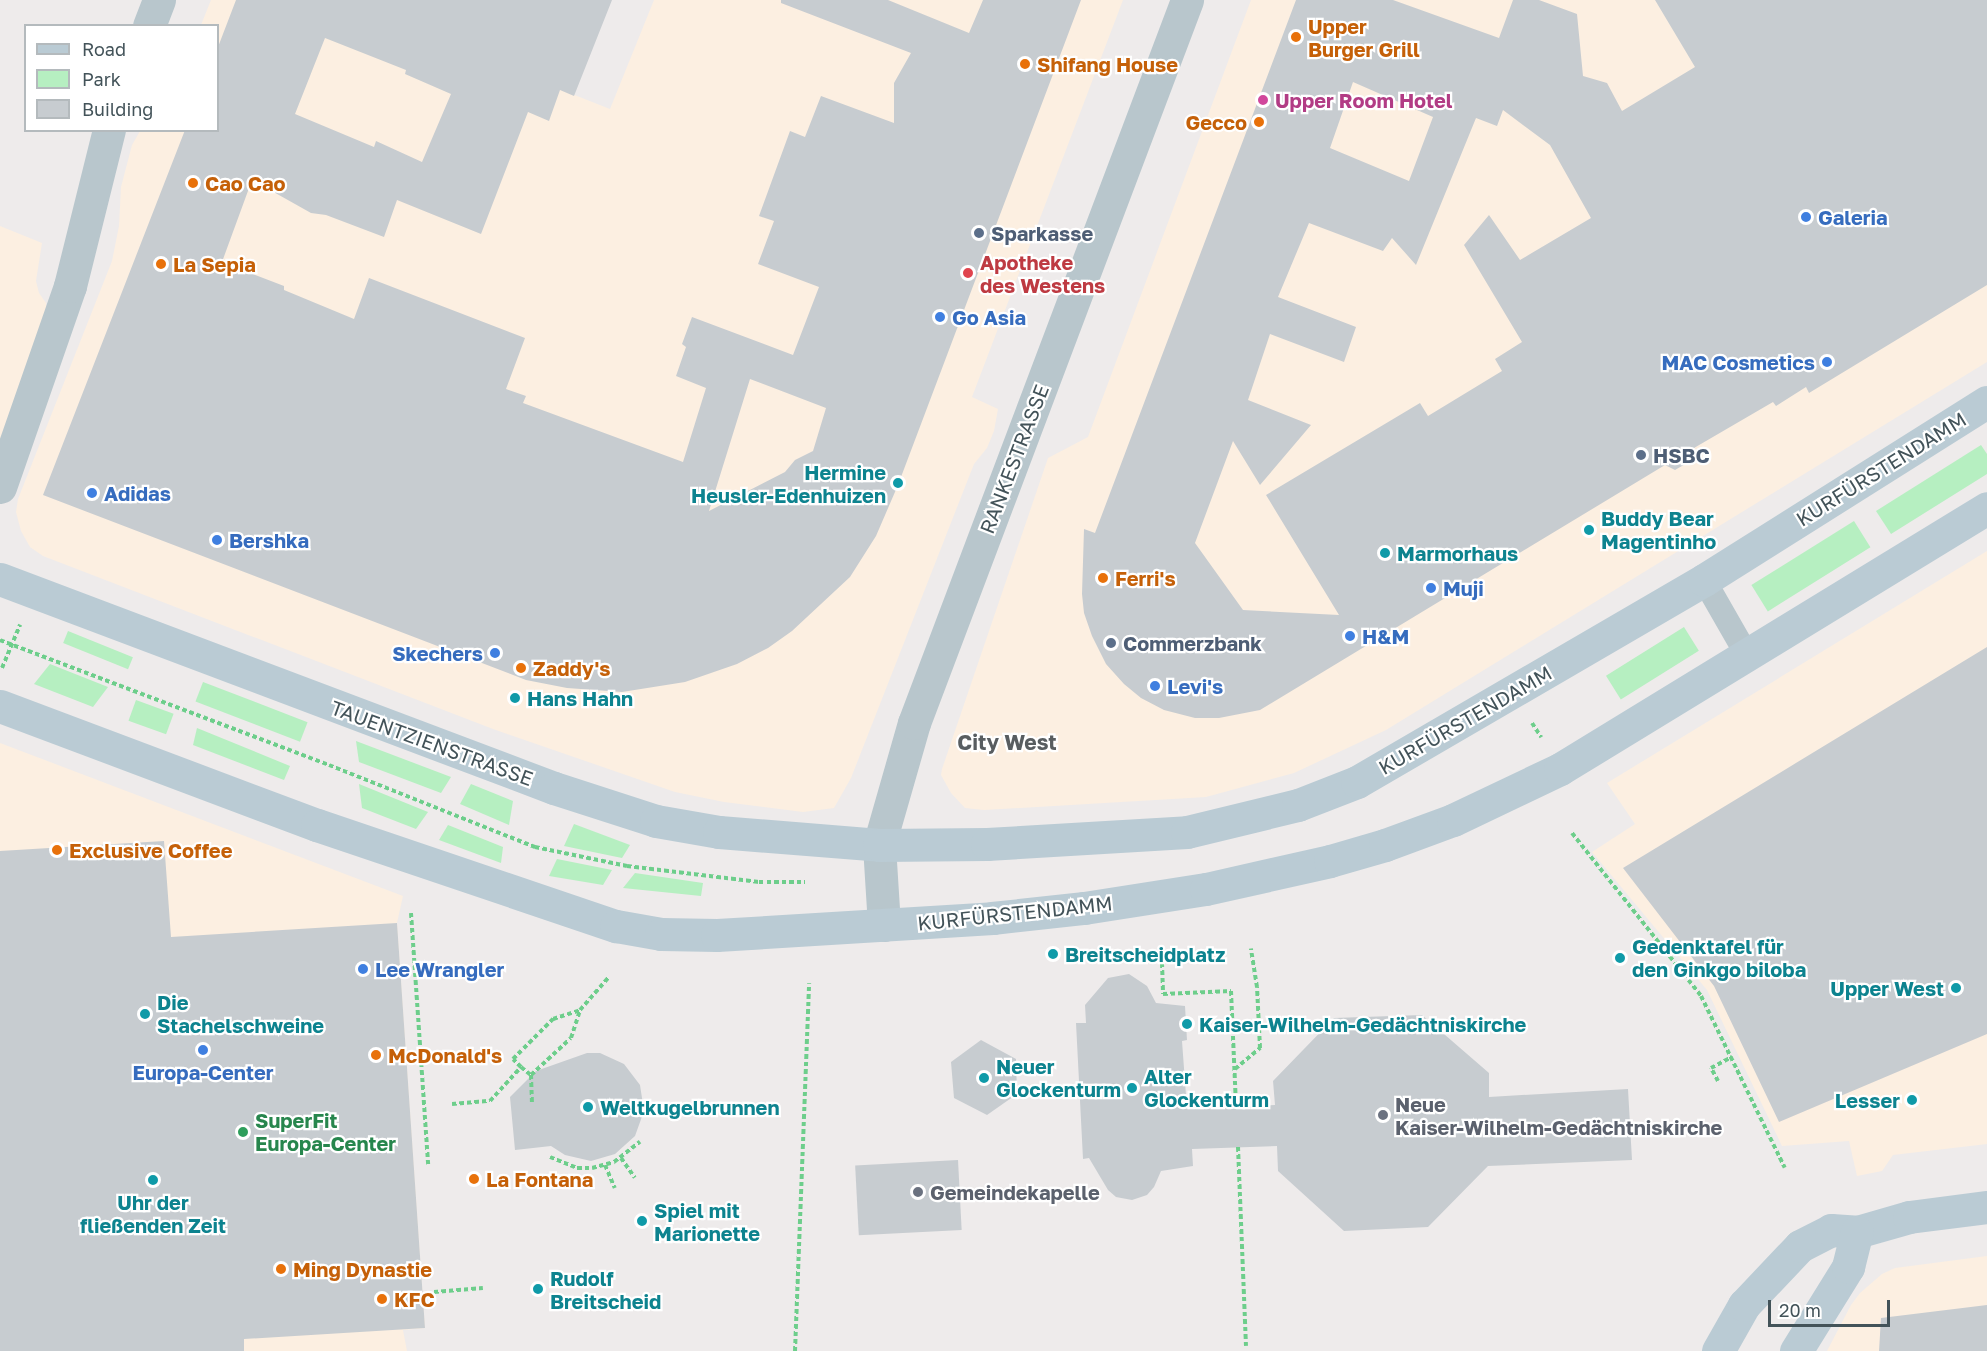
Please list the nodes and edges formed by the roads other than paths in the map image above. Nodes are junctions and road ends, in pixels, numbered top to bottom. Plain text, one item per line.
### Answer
1 (159, 0) edge
2 (1187, 0) edge
3 (150, 24) edge
4 (108, 132) edge
5 (1987, 402) edge
6 (0, 487) edge
7 (1987, 508) edge
8 (0, 579) edge
9 (1704, 580) junction
10 (1747, 655) junction
11 (0, 706) edge
12 (879, 845) junction
13 (884, 925) junction
14 (1987, 1206) edge
15 (1857, 1232) junction
16 (1718, 1351) edge
17 (1796, 1351) edge

1 - 3 street
2 - 12 street, RANKESTRASSE
4 - 6 street
5 - 9 main road, KURFÜRSTENDAMM
7 - 10 main road, KURFÜRSTENDAMM
8 - 12 main road, TAUENTZIENSTRASSE
9 - 10 lane
9 - 12 main road, KURFÜRSTENDAMM
10 - 13 main road, KURFÜRSTENDAMM
11 - 13 main road
12 - 13 street, RANKESTRASSE
14 - 15 main road
15 - 16 main road
15 - 17 main road

